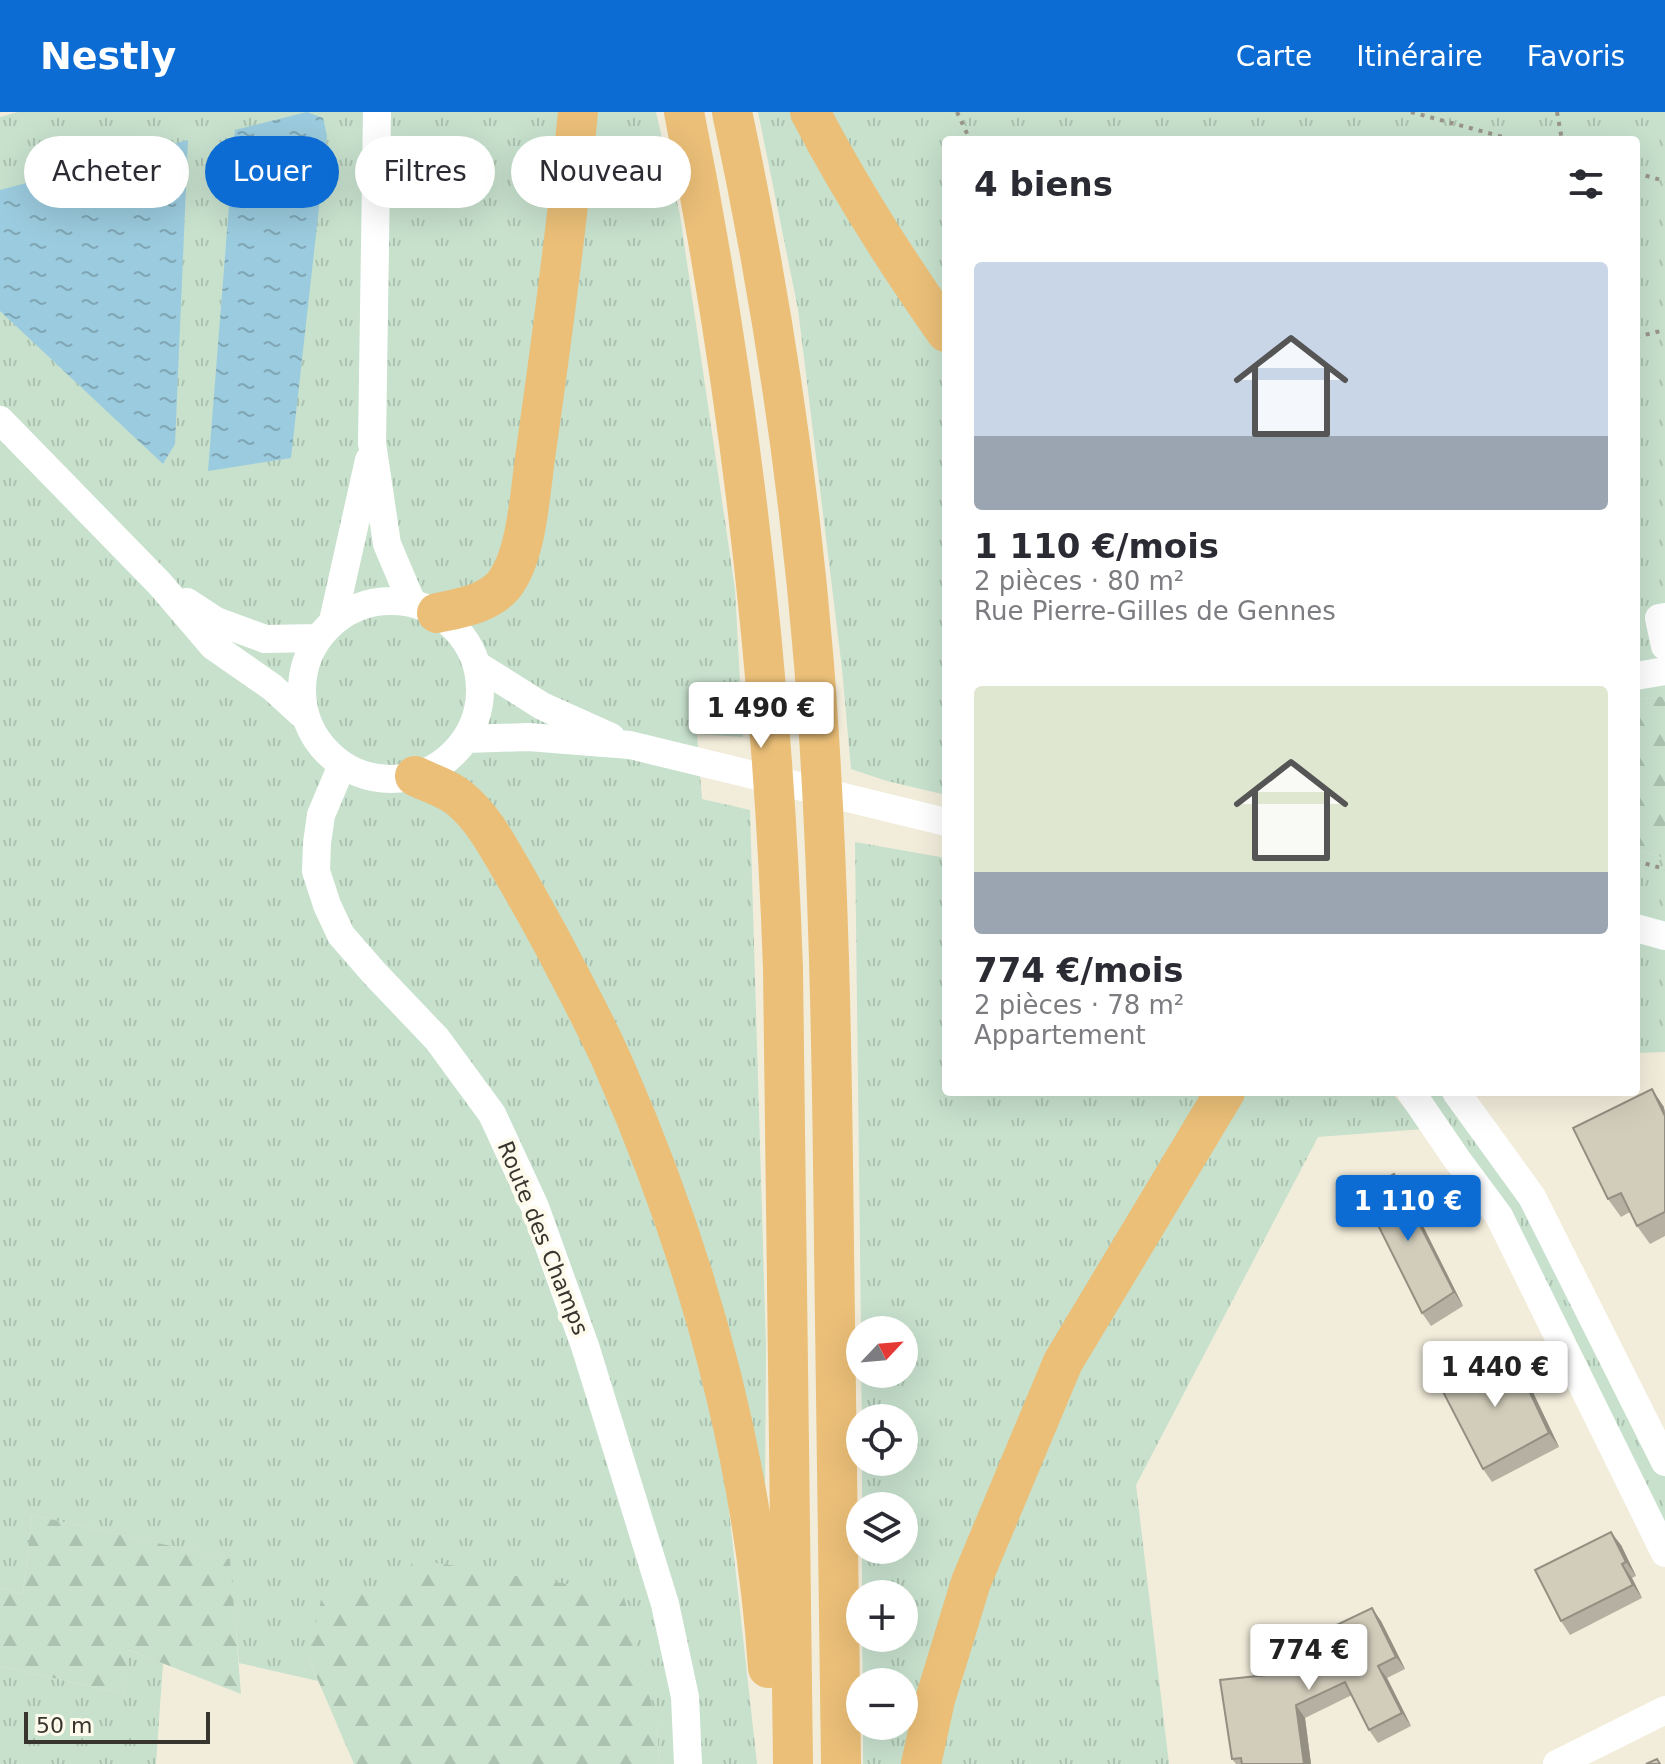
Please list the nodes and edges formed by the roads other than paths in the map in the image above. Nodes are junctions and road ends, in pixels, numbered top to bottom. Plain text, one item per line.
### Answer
1 (377, 112) edge
2 (578, 112) edge
3 (684, 112) edge
4 (732, 112) edge
5 (810, 112) edge
6 (942, 326) edge
7 (0, 420) edge
8 (372, 443) junction
9 (160, 584) junction
10 (424, 608) junction
11 (1665, 617) edge
12 (325, 630) junction
13 (1665, 646) edge
14 (477, 665) junction
15 (1665, 671) edge
16 (1640, 675) edge
17 (306, 718) junction
18 (466, 739) junction
19 (630, 745) junction
20 (342, 765) junction
21 (415, 776) junction
22 (942, 821) edge
23 (1640, 929) edge
24 (1665, 936) edge
25 (1223, 1096) edge
26 (1414, 1096) edge
27 (1459, 1096) edge
28 (1665, 1462) edge
29 (1665, 1553) edge
30 (1665, 1710) edge
31 (688, 1764) edge
32 (793, 1764) edge
33 (841, 1764) edge
34 (921, 1764) edge
35 (1557, 1764) edge

1 - 8 street
2 - 10 highway
3 - 32 highway
4 - 33 highway
5 - 6 highway
7 - 9 street
8 - 10 street
8 - 12 street
9 - 12 street
9 - 17 street
10 - 12 street
10 - 14 street
11 - 13 street
12 - 17 street
14 - 18 street
14 - 19 street
15 - 16 street
17 - 20 street
18 - 19 street
18 - 21 street
19 - 22 street
20 - 21 street
20 - 31 street, Route des Champs
21 - 32 highway
23 - 24 street
25 - 34 highway
26 - 29 street
27 - 28 street
30 - 35 street

